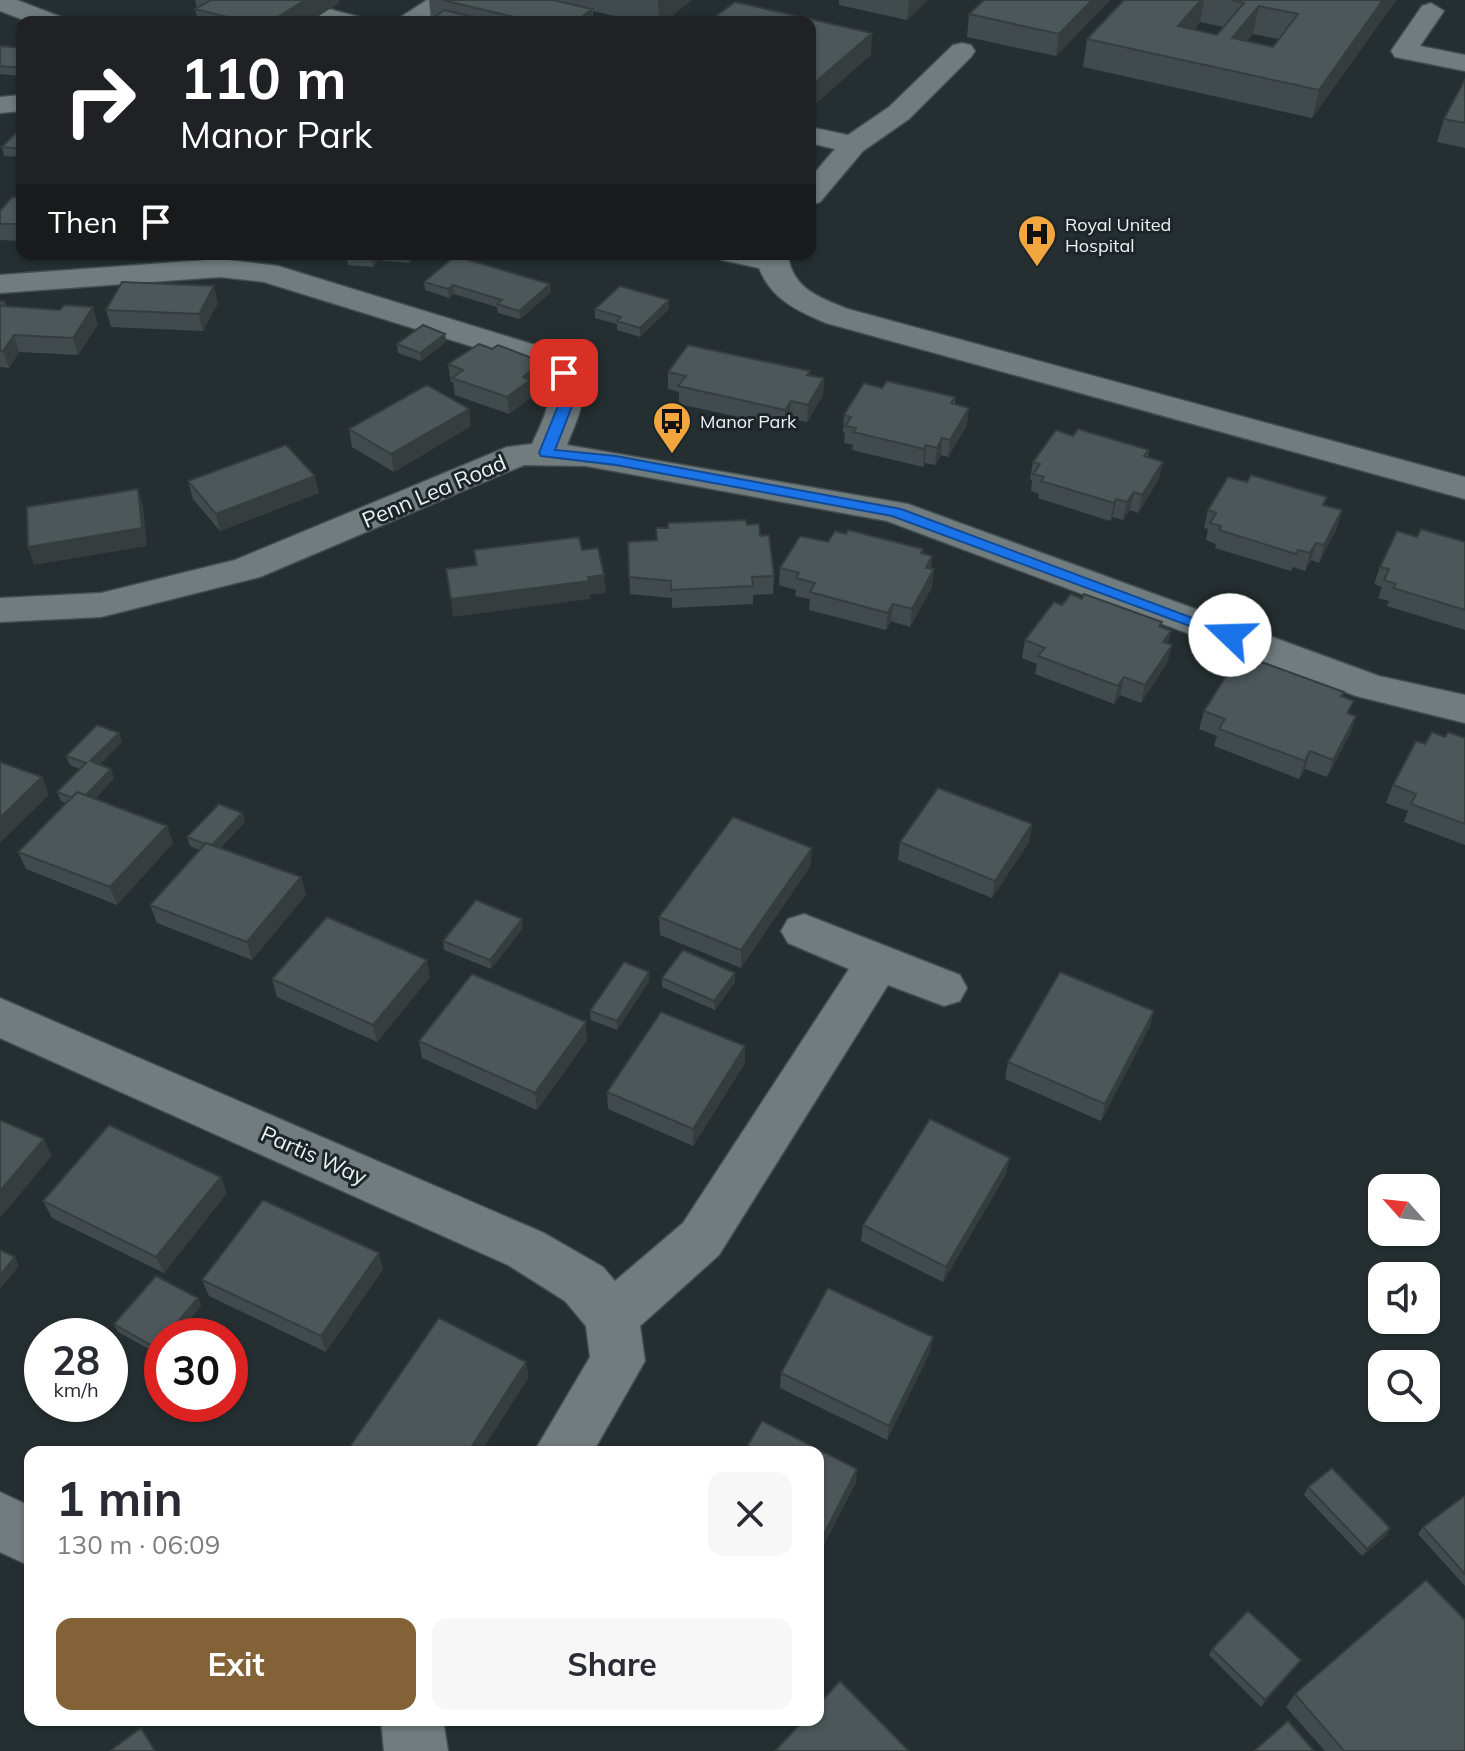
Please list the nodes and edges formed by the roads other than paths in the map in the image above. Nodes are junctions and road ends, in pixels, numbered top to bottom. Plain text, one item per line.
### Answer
1 (445, 0) edge
2 (0, 2) edge
3 (1431, 11) dead end
4 (36, 16) edge
5 (417, 16) edge
6 (962, 51) dead end
7 (1465, 63) edge
8 (816, 136) edge
9 (853, 145) junction
10 (816, 189) edge
11 (774, 260) edge
12 (0, 284) edge
13 (546, 453) junction
14 (1465, 488) edge
15 (0, 610) edge
16 (1465, 709) edge
17 (804, 931) dead end
18 (878, 962) junction
19 (944, 988) dead end
20 (0, 1017) edge
21 (612, 1317) junction
22 (566, 1446) edge
23 (0, 1521) edge
24 (24, 1534) edge
25 (413, 1726) edge
26 (416, 1751) edge

1 - 5 street
2 - 4 street
3 - 7 street
6 - 9 street
8 - 9 street
9 - 10 street
11 - 14 street
12 - 13 street
13 - 15 street, Penn Lea Road
13 - 16 street, Penn Lea Road
17 - 18 street
18 - 19 street
18 - 21 street
20 - 21 street, Partis Way
21 - 22 street
23 - 24 street
25 - 26 street

